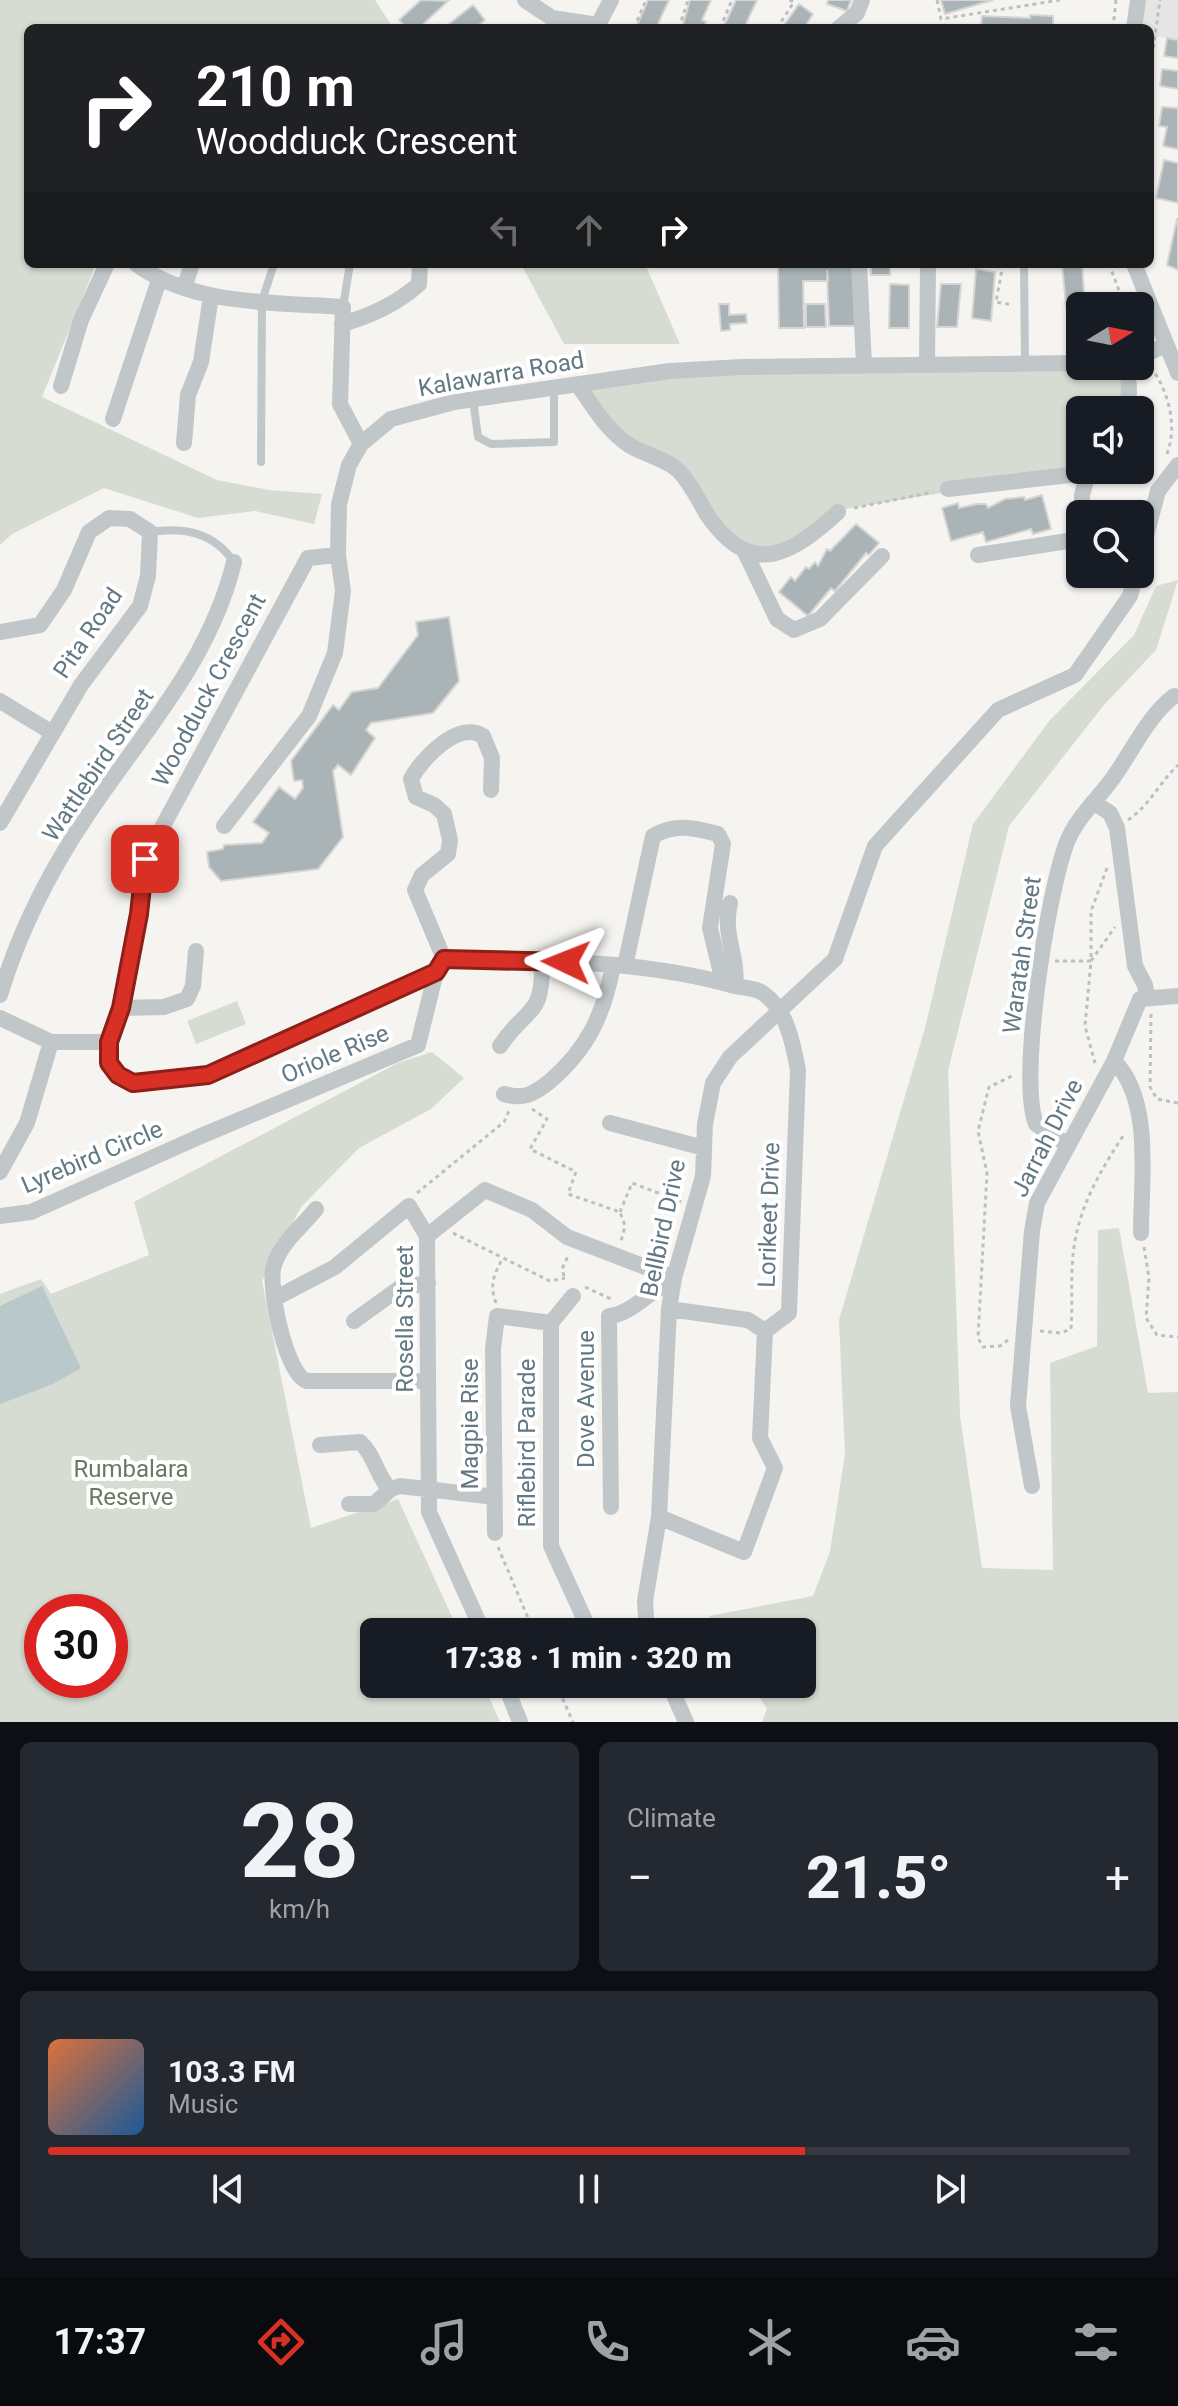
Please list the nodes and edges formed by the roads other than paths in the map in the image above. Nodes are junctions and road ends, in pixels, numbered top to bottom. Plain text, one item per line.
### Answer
1 (525, 0) edge
2 (611, 0) edge
3 (862, 0) edge
4 (1138, 0) edge
5 (588, 24) edge
6 (601, 24) edge
7 (844, 24) edge
8 (1135, 24) edge
9 (105, 268) edge
10 (142, 268) edge
11 (191, 268) edge
12 (273, 268) edge
13 (349, 268) edge
14 (420, 268) edge
15 (859, 268) edge
16 (928, 268) edge
17 (1024, 268) edge
18 (1136, 268) edge
19 (159, 280) junction
20 (184, 288) junction
21 (211, 296) junction
22 (262, 301) junction
23 (342, 315) junction
24 (1165, 345) junction
25 (1154, 350) edge
26 (1025, 363) junction
27 (1066, 363) edge
28 (927, 364) junction
29 (864, 365) junction
30 (1178, 373) edge
31 (578, 385) junction
32 (61, 386) dead end
33 (554, 388) junction
34 (473, 399) junction
35 (113, 419) dead end
36 (184, 443) dead end
37 (361, 444) junction
38 (1171, 461) edge
39 (261, 462) dead end
40 (1066, 475) edge
41 (948, 489) road end
42 (1154, 506) edge
43 (838, 512) road end
44 (150, 532) junction
45 (1066, 541) edge
46 (745, 552) junction
47 (338, 555) junction
48 (978, 555) dead end
49 (882, 556) dead end
50 (234, 562) joint
51 (1132, 588) edge
52 (0, 632) edge
53 (1174, 696) dead end
54 (0, 701) edge
55 (51, 732) junction
56 (491, 790) dead end
57 (1093, 802) junction
58 (0, 823) edge
59 (224, 826) dead end
60 (730, 903) dead end
61 (0, 936) edge
62 (15, 945) junction
63 (196, 951) dead end
64 (542, 961) junction
65 (619, 965) junction
66 (440, 966) junction
67 (729, 984) junction
68 (0, 995) edge
69 (1147, 996) junction
70 (1178, 996) edge
71 (121, 1008) junction
72 (779, 1010) junction
73 (0, 1018) edge
74 (51, 1042) junction
75 (109, 1042) junction
76 (500, 1046) dead end
77 (1114, 1061) junction
78 (510, 1096) road end
79 (610, 1123) dead end
80 (201, 1136) joint
81 (1068, 1145) junction
82 (704, 1148) junction
83 (0, 1172) edge
84 (316, 1209) dead end
85 (0, 1216) edge
86 (433, 1231) junction
87 (1141, 1233) road end
88 (673, 1281) junction
89 (428, 1283) junction
90 (573, 1296) dead end
91 (276, 1298) junction
92 (669, 1309) junction
93 (354, 1321) dead end
94 (551, 1323) junction
95 (765, 1331) junction
96 (428, 1381) junction
97 (320, 1445) dead end
98 (1032, 1486) dead end
99 (390, 1490) junction
100 (430, 1492) junction
101 (495, 1497) junction
102 (349, 1504) dead end
103 (611, 1507) dead end
104 (659, 1517) junction
105 (495, 1533) road end
106 (477, 1618) edge
107 (581, 1618) edge
108 (647, 1618) edge
109 (511, 1698) edge
110 (675, 1698) edge
111 (520, 1722) edge
112 (686, 1722) edge

1 - 5 street
2 - 6 street
3 - 7 street
4 - 8 street
9 - 32 street
10 - 19 street
11 - 20 street
12 - 22 lane
13 - 23 lane
14 - 23 street
15 - 29 street
16 - 28 street
17 - 26 lane
18 - 24 street
19 - 20 street
19 - 35 street
20 - 21 street
21 - 22 street
21 - 36 street
22 - 23 street
22 - 39 lane
23 - 37 street
24 - 25 street
24 - 30 street
26 - 27 street, Kalawarra Road
26 - 28 street, Kalawarra Road
28 - 29 street, Kalawarra Road
29 - 31 street, Kalawarra Road
31 - 33 street, Kalawarra Road
31 - 46 street
33 - 34 street, Kalawarra Road
33 - 34 lane
34 - 37 street, Kalawarra Road
37 - 47 street, Kalawarra Road
38 - 42 street
40 - 41 street
43 - 46 street
44 - 50 lane
44 - 52 street, Pita Road
44 - 55 street, Pita Road
45 - 48 street
46 - 49 street
47 - 59 street, Kalawarra Road
47 - 71 street, Woodduck Crescent
50 - 62 street, Wattlebird Street
51 - 72 street, Bellbird Drive
53 - 57 street, Waratah Street
54 - 55 street
55 - 58 street, Pita Road
56 - 66 street
57 - 69 street
57 - 81 street, Waratah Street
60 - 67 street
61 - 62 street
62 - 68 street, Wattlebird Street
63 - 71 street
64 - 65 street
64 - 66 street
64 - 76 street
65 - 67 street
65 - 67 street
65 - 78 street
66 - 75 street
66 - 80 street, Oriole Rise
67 - 72 street
69 - 70 street
69 - 77 street, Jarrah Drive
71 - 75 street, Woodduck Crescent
72 - 82 street, Bellbird Drive
72 - 95 street, Lorikeet Drive
73 - 74 street
74 - 75 street
74 - 83 street
77 - 81 street, Jarrah Drive
77 - 87 street
79 - 82 street
80 - 85 street, Lyrebird Circle
81 - 98 street, Jarrah Drive
82 - 88 street, Bellbird Drive
84 - 91 street
86 - 88 street, Rosella Street
86 - 89 street, Rosella Street
86 - 91 street
88 - 92 street, Bellbird Drive
88 - 103 street, Dove Avenue
89 - 93 street
89 - 96 street, Rosella Street
90 - 94 street
91 - 96 street
92 - 95 street
92 - 104 street, Bellbird Drive
94 - 101 street, Magpie Rise
94 - 107 street, Riflebird Parade
95 - 104 street
96 - 100 street, Rosella Street
97 - 99 street
99 - 100 street
99 - 102 street
100 - 101 street
100 - 106 street, Rosella Street
101 - 105 street, Magpie Rise
104 - 108 street, Bellbird Drive
109 - 111 street
110 - 112 street

